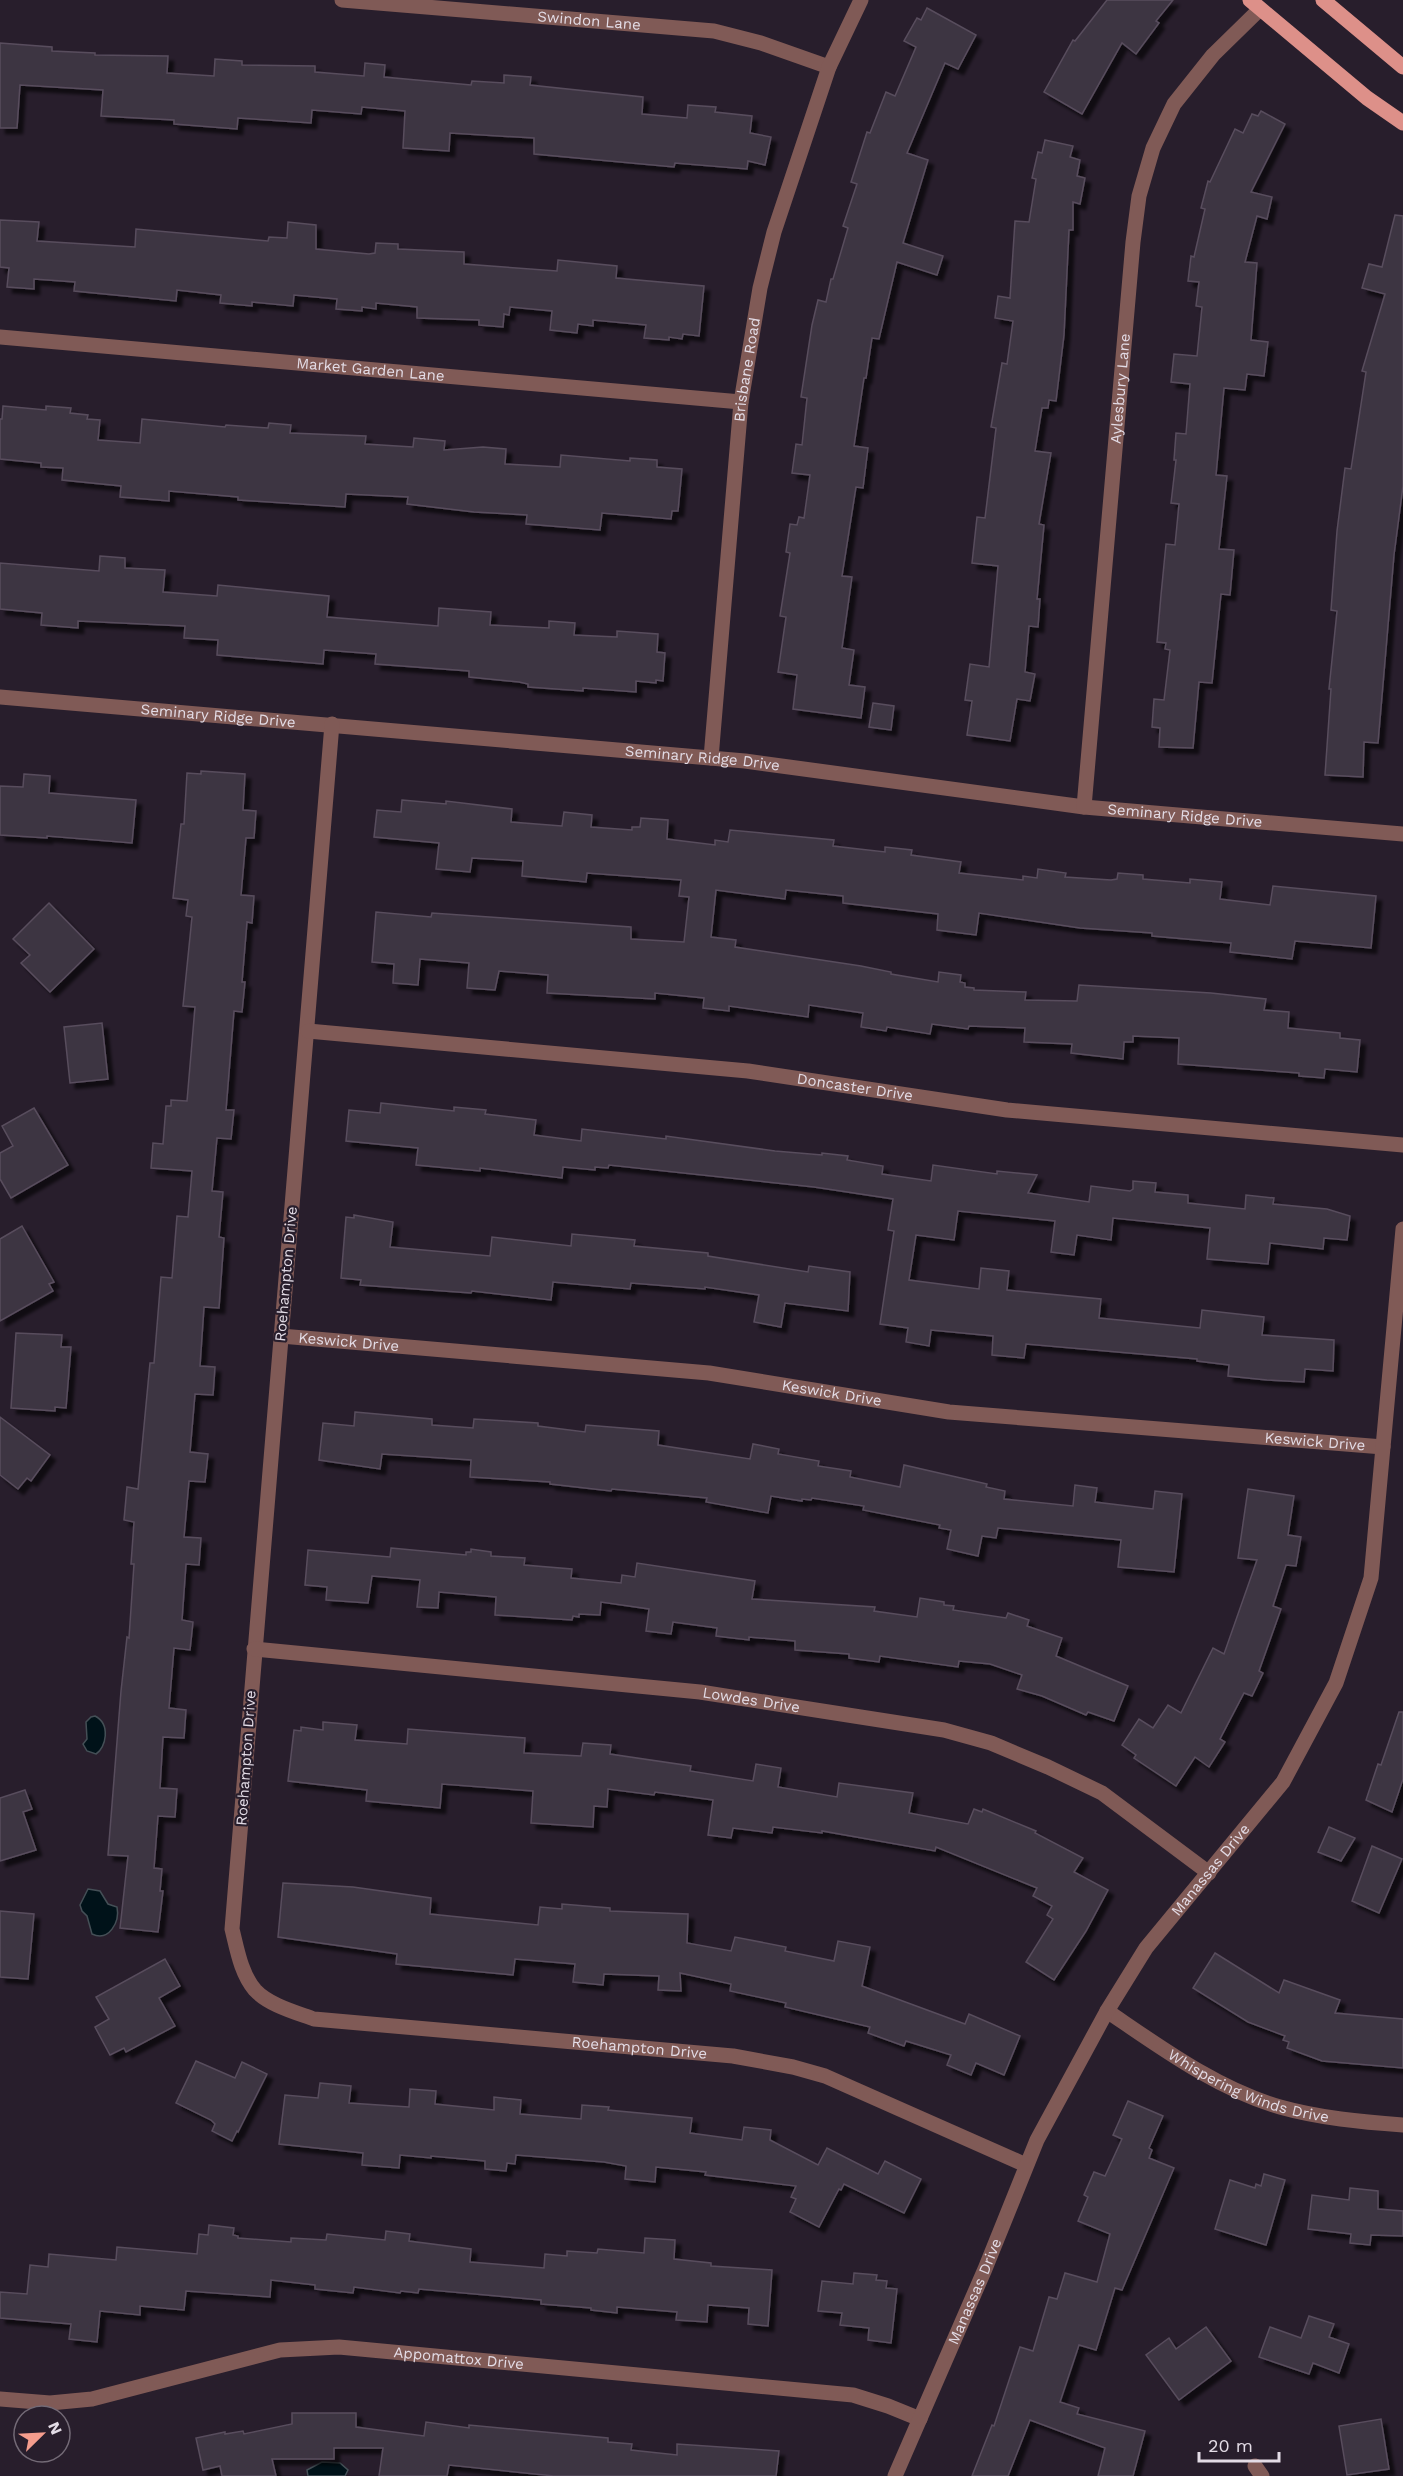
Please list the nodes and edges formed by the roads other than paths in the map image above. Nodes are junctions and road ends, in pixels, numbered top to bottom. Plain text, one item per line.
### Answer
1 (342, 0) edge
2 (861, 0) edge
3 (1323, 0) edge
4 (1255, 5) edge
5 (829, 67) junction
6 (1403, 67) edge
7 (1403, 123) edge
8 (0, 336) edge
9 (741, 402) junction
10 (0, 697) edge
11 (332, 724) junction
12 (711, 758) junction
13 (1084, 807) junction
14 (1403, 834) edge
15 (308, 1031) junction
16 (1403, 1145) edge
17 (1403, 1229) edge
18 (281, 1336) junction
19 (1383, 1447) junction
20 (254, 1649) junction
21 (1209, 1873) junction
22 (1107, 2011) junction
23 (1403, 2125) edge
24 (1026, 2165) junction
25 (0, 2399) edge
26 (920, 2419) junction
27 (895, 2476) edge

1 - 5 street, Swindon Lane
2 - 5 street, Brisbane Road
3 - 6 main road
4 - 7 main road
4 - 13 street, Aylesbury Lane
5 - 9 street, Brisbane Road
8 - 9 street, Market Garden Lane
9 - 12 street, Brisbane Road
10 - 11 street, Seminary Ridge Drive
11 - 12 street, Seminary Ridge Drive
11 - 15 street, Roehampton Drive
12 - 13 street, Seminary Ridge Drive
13 - 14 street, Seminary Ridge Drive
15 - 16 street, Doncaster Drive
15 - 18 street, Roehampton Drive
17 - 19 street, Manassas Drive
18 - 19 street, Keswick Drive
18 - 20 street, Roehampton Drive
19 - 21 street, Manassas Drive
20 - 21 street, Lowdes Drive
20 - 24 street, Roehampton Drive
21 - 22 street, Manassas Drive
22 - 23 street, Whispering Winds Drive
22 - 24 street, Manassas Drive
24 - 26 street, Manassas Drive
25 - 26 street, Appomattox Drive
26 - 27 street, Manassas Drive

